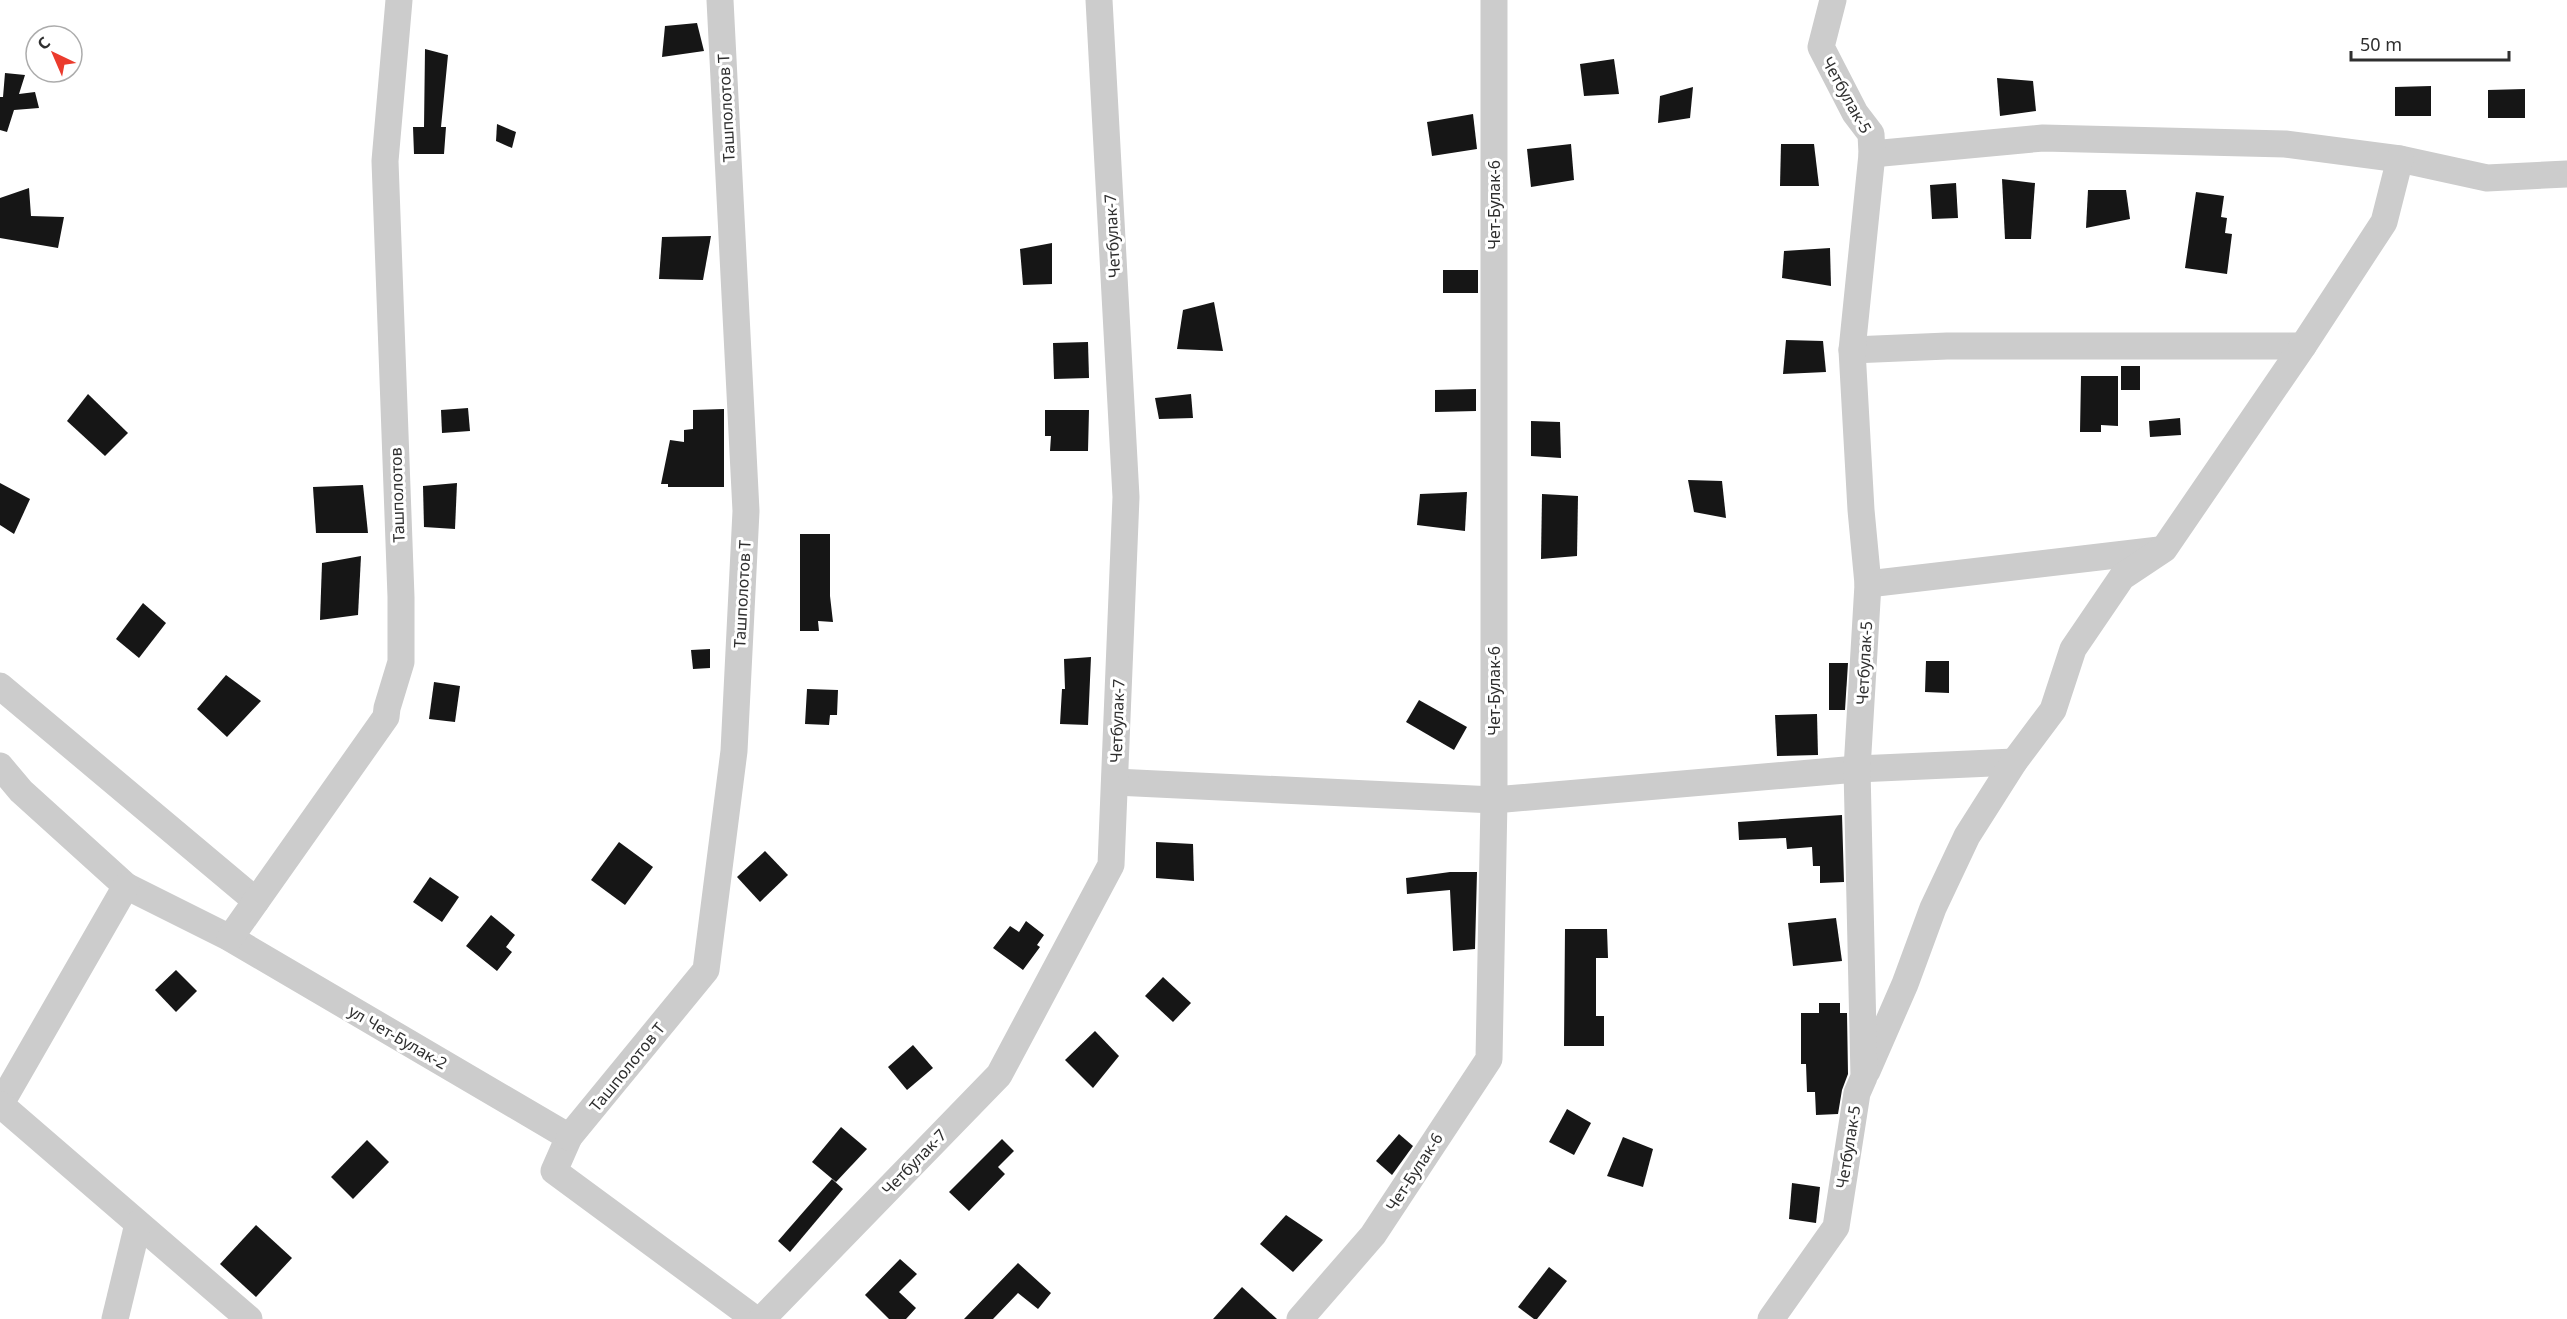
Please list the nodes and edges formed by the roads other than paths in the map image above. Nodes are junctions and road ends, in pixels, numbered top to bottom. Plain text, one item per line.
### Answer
1 (399, 0) edge
2 (720, 0) edge
3 (1099, 0) edge
4 (1494, 0) edge
5 (1833, 0) edge
6 (1872, 154) junction
7 (2400, 159) junction
8 (2567, 174) edge
9 (2303, 346) junction
10 (1852, 350) junction
11 (2163, 549) junction
12 (1868, 584) junction
13 (0, 686) edge
14 (2014, 762) junction
15 (0, 766) edge
16 (1857, 769) junction
17 (1115, 782) junction
18 (1494, 800) junction
19 (126, 886) junction
20 (256, 901) junction
21 (230, 938) junction
22 (1863, 1077) junction
23 (0, 1105) edge
24 (569, 1137) junction
25 (138, 1224) junction
26 (114, 1319) edge
27 (249, 1319) edge
28 (755, 1319) edge
29 (762, 1319) edge
30 (1300, 1319) edge
31 (1772, 1319) edge

1 - 20 street, Ташполотов
2 - 24 street, Ташполотов Т
3 - 17 street, Четбулак-7
4 - 18 street, Чет-Булак-6
5 - 6 street, Четбулак-5
6 - 7 street
6 - 10 street, Четбулак-5
7 - 8 street
7 - 9 street
9 - 10 street
9 - 11 street
10 - 12 street, Четбулак-5
11 - 12 street
11 - 14 street
12 - 16 street, Четбулак-5
13 - 20 street
14 - 16 street
14 - 22 street
15 - 19 street, ул Чет-Булак-2
16 - 18 street
16 - 22 street, Четбулак-5
17 - 18 street
17 - 29 street, Четбулак-7
18 - 30 street, Чет-Булак-6
19 - 21 street, ул Чет-Булак-2
19 - 23 street
20 - 21 street, Ташполотов
21 - 24 street, ул Чет-Булак-2
22 - 31 street, Четбулак-5
23 - 25 street
24 - 28 street
25 - 26 street
25 - 27 street

